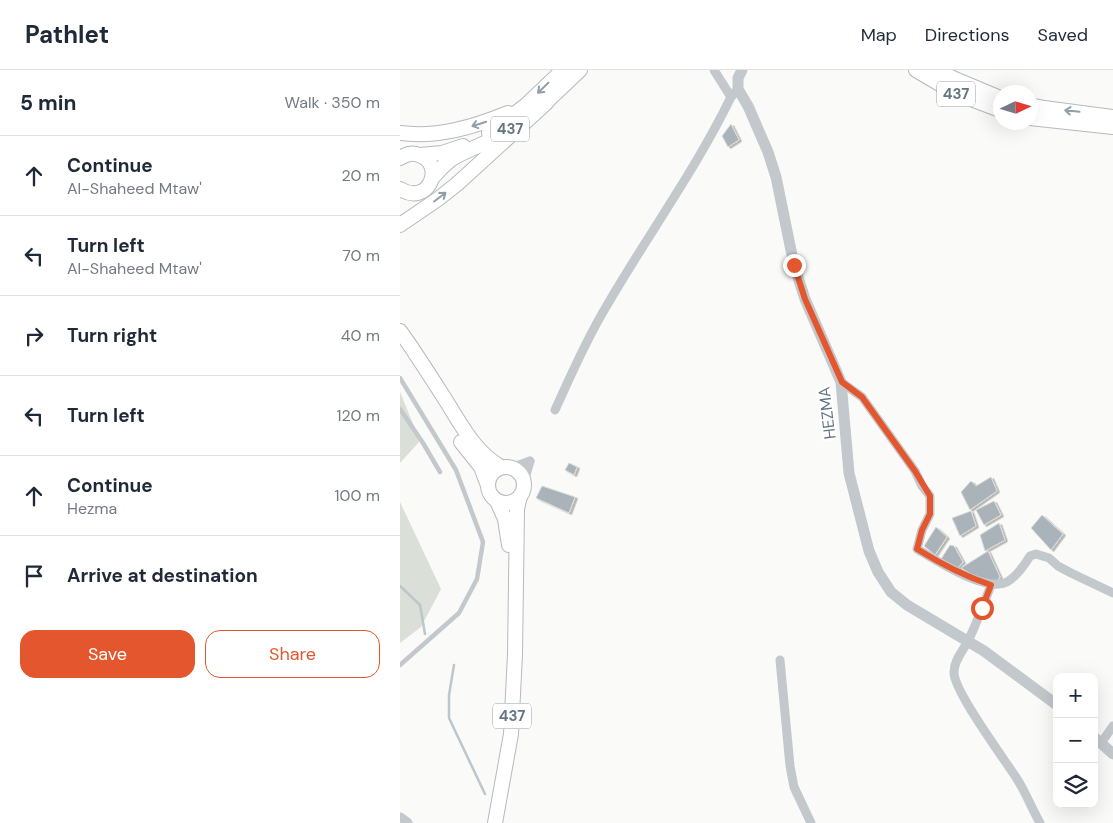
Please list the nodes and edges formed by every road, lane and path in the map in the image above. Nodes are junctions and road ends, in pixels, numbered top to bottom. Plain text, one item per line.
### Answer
1 (562, 70) edge
2 (580, 70) edge
3 (714, 70) edge
4 (742, 70) edge
5 (916, 70) edge
6 (936, 70) edge
7 (735, 93) junction
8 (993, 95) edge
9 (546, 103) junction
10 (525, 106) junction
11 (993, 107) edge
12 (1038, 107) edge
13 (1113, 116) edge
14 (1038, 119) edge
15 (1113, 127) edge
16 (400, 134) edge
17 (420, 155) junction
18 (400, 158) edge
19 (433, 177) junction
20 (400, 190) edge
21 (414, 194) junction
22 (400, 200) edge
23 (400, 225) edge
24 (400, 331) edge
25 (400, 346) edge
26 (400, 378) edge
27 (842, 382) junction
28 (400, 409) edge
29 (555, 410) dead end
30 (504, 467) junction
31 (440, 472) dead end
32 (487, 483) junction
33 (522, 489) junction
34 (497, 501) junction
35 (991, 585) junction
36 (1113, 593) edge
37 (515, 608) junction
38 (968, 642) junction
39 (780, 660) dead end
40 (400, 665) edge
41 (1053, 702) edge
42 (1113, 726) edge
43 (1098, 740) edge
44 (1113, 754) edge
45 (400, 818) edge
46 (406, 823) edge
47 (495, 823) edge
48 (811, 823) edge
49 (1040, 823) edge

1 -> 10 main road, 437
2 - 9 main road, 437
3 - 7 street
4 - 7 street
5 - 11 main road, 437
6 - 8 main road, 437
7 - 27 street, HEZMA
7 - 29 street
9 - 19 main road, 437
23 -> 9 main road
10 -> 16 main road
10 - 17 main road, 437
13 -> 12 main road
14 - 15 main road
17 - 18 main road
17 - 19 main road
19 - 21 main road
20 - 21 main road
21 - 22 main road
24 - 30 main road
25 - 32 main road
26 - 40 lane
27 - 35 street
27 - 38 street, HEZMA
28 - 31 lane
30 - 32 main road
30 - 33 main road
32 - 34 main road
33 - 34 main road
33 - 37 main road, 437
34 - 37 main road, 437
35 - 36 street
35 - 38 street
37 - 47 main road, 437
38 - 41 street, HEZMA
38 - 49 street
39 - 48 street
42 - 43 street
43 - 44 street
45 - 46 street

